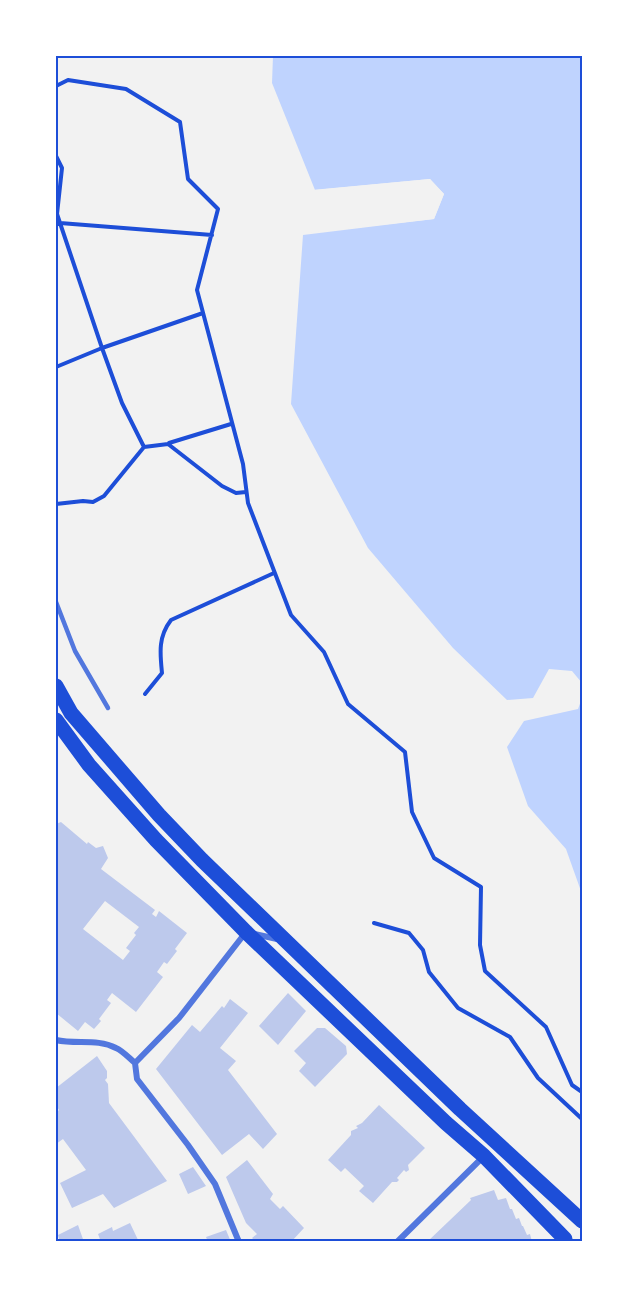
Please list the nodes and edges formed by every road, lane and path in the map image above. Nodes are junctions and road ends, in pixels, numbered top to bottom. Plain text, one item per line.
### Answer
1 (56, 86) edge
2 (56, 156) edge
3 (58, 224) edge
4 (212, 235) junction
5 (203, 313) junction
6 (102, 348) junction
7 (56, 367) edge
8 (231, 424) junction
9 (168, 444) junction
10 (144, 447) junction
11 (246, 492) junction
12 (56, 504) edge
13 (274, 573) junction
14 (56, 602) edge
15 (56, 686) edge
16 (145, 694) dead end
17 (108, 708) dead end
18 (56, 720) edge
19 (374, 923) dead end
20 (246, 932) junction
21 (283, 940) junction
22 (56, 1040) edge
23 (135, 1063) junction
24 (582, 1092) edge
25 (582, 1119) edge
26 (484, 1156) junction
27 (582, 1221) edge
28 (565, 1240) edge
29 (239, 1242) edge
30 (397, 1242) edge

1 - 4 path
2 - 3 path
3 - 4 path
3 - 6 path
4 - 5 path
5 - 6 path
5 - 8 path
6 - 7 path
6 - 10 path
8 - 9 path
8 - 11 path
9 - 10 path
9 - 11 path
10 - 12 path
11 - 13 path
13 - 16 path
13 - 24 path
14 - 17 lane
15 - 21 main road
18 - 20 main road
19 - 25 path
20 - 21 street
20 - 23 street
20 - 26 main road
21 - 27 main road
22 - 23 street
23 - 29 street
26 - 28 main road
26 - 30 street
27 - 28 main road

